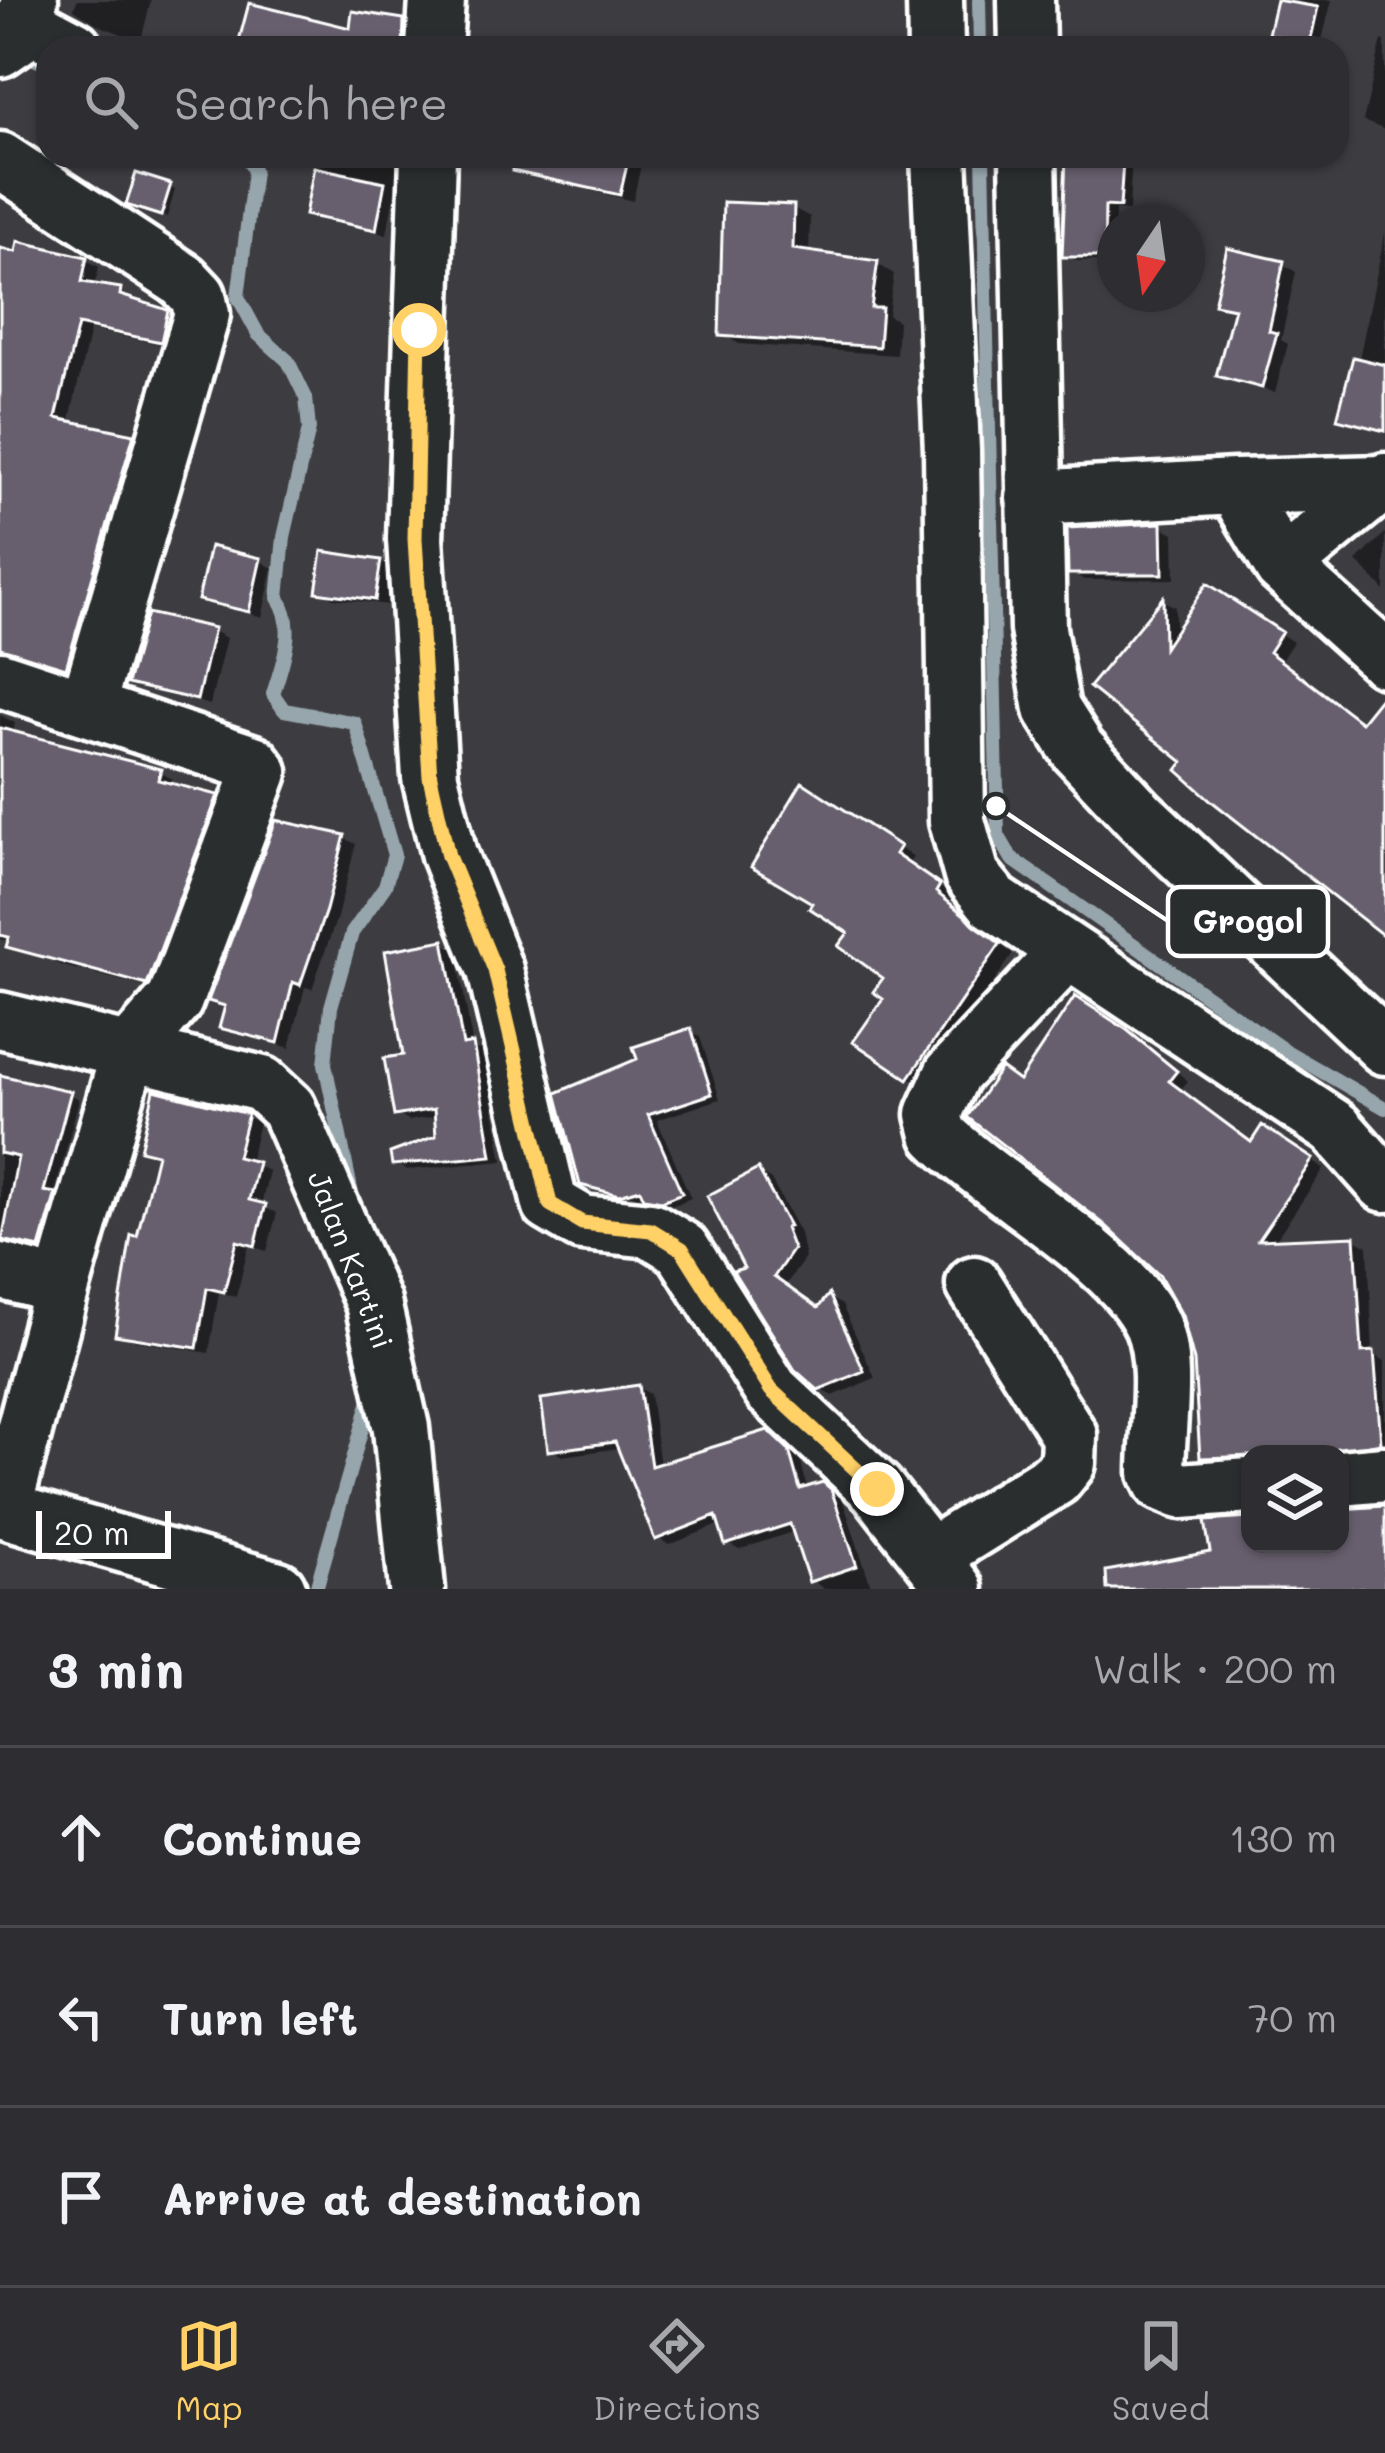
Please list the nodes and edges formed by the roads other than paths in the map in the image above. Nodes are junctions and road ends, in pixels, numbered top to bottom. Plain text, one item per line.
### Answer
1 (437, 0) edge
2 (935, 0) edge
3 (1026, 0) edge
4 (435, 36) edge
5 (936, 36) edge
6 (1027, 36) edge
7 (0, 160) edge
8 (428, 168) edge
9 (940, 168) edge
10 (1028, 168) edge
11 (1384, 482) edge
12 (1235, 487) junction
13 (1034, 498) junction
14 (1282, 566) junction
15 (1385, 659) edge
16 (0, 679) edge
17 (87, 707) junction
18 (1067, 952) junction
19 (0, 1021) edge
20 (1385, 1048) edge
21 (128, 1054) junction
22 (1385, 1184) edge
23 (0, 1271) edge
24 (974, 1284) dead end
25 (62, 1287) junction
26 (1385, 1474) edge
27 (1349, 1477) edge
28 (1241, 1487) edge
29 (2, 1509) edge
30 (943, 1572) edge
31 (278, 1589) edge
32 (417, 1589) edge

1 - 4 street
2 - 5 street
3 - 6 street
7 - 17 street
8 - 30 street
9 - 18 street
10 - 13 street
11 - 12 street
11 - 14 street
12 - 13 street
12 - 14 street
13 - 20 street
14 - 15 street
16 - 17 street
17 - 21 street
18 - 22 street
18 - 28 street
19 - 21 street, Jalan Kartini
21 - 25 street
21 - 32 street, Jalan Kartini
23 - 25 street
24 - 30 street
25 - 29 street
26 - 27 street
29 - 31 street

